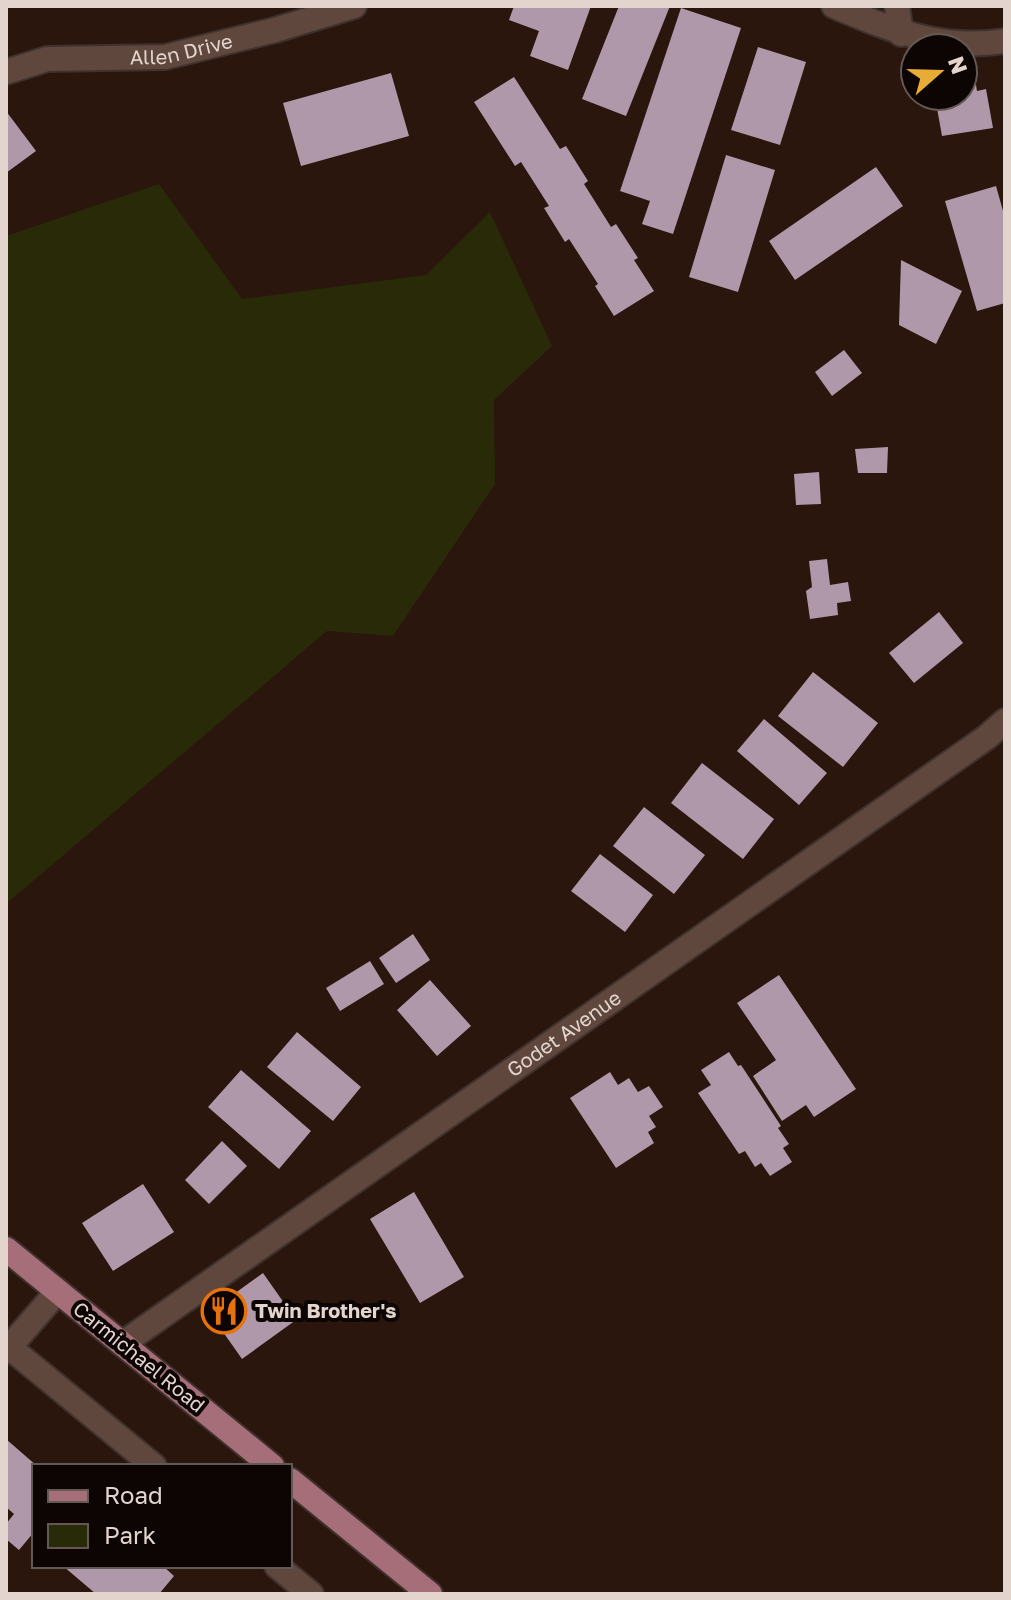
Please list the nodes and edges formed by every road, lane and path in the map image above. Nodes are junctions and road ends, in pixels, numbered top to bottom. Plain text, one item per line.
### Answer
1 (354, 6) edge
2 (834, 6) edge
3 (897, 6) edge
4 (901, 32) edge
5 (899, 33) edge
6 (1005, 41) edge
7 (979, 43) edge
8 (6, 72) edge
9 (1005, 721) edge
10 (6, 1249) edge
11 (58, 1291) junction
12 (122, 1344) junction
13 (8, 1349) edge
14 (152, 1464) edge
15 (270, 1464) edge
16 (292, 1482) edge
17 (279, 1568) edge
18 (311, 1594) edge
19 (430, 1594) edge

1 - 8 street, Allen Drive
2 - 5 street
3 - 4 street
6 - 7 street
9 - 12 street, Godet Avenue
10 - 11 main road, Carmichael Road
11 - 12 main road, Carmichael Road
11 - 13 street
12 - 15 main road, Carmichael Road
13 - 14 street
16 - 19 main road
17 - 18 street

